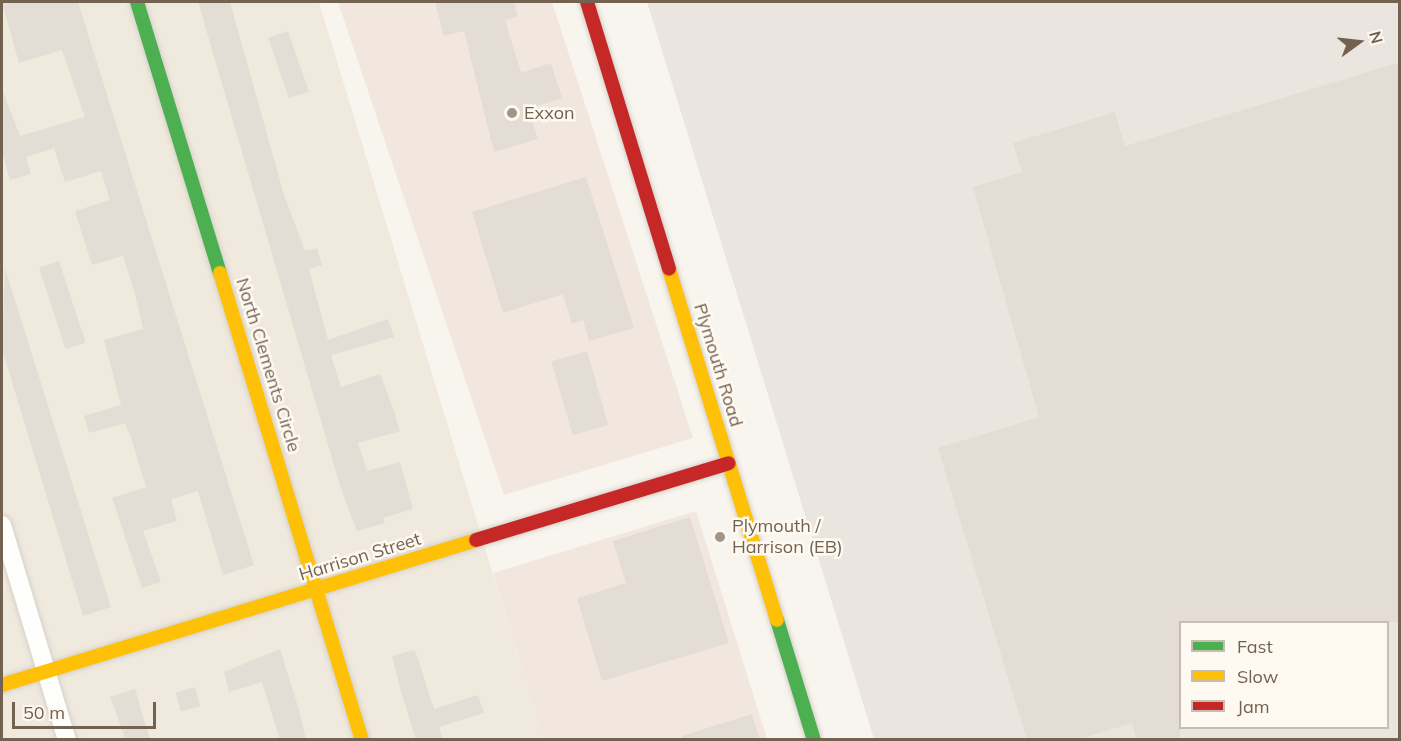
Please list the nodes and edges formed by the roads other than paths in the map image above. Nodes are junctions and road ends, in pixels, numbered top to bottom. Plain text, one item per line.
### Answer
1 (137, 2) edge
2 (587, 2) edge
3 (729, 463) junction
4 (2, 525) edge
5 (316, 590) junction
6 (46, 671) junction
7 (2, 685) edge
8 (67, 740) edge
9 (362, 740) edge
10 (814, 740) edge

1 - 5 street, North Clements Circle
2 - 3 street, Plymouth Road
3 - 5 street, Harrison Street
3 - 10 street, Plymouth Road
4 - 6 street
5 - 6 street, Harrison Street
5 - 9 street, North Clements Circle
6 - 7 street, Harrison Street
6 - 8 street

